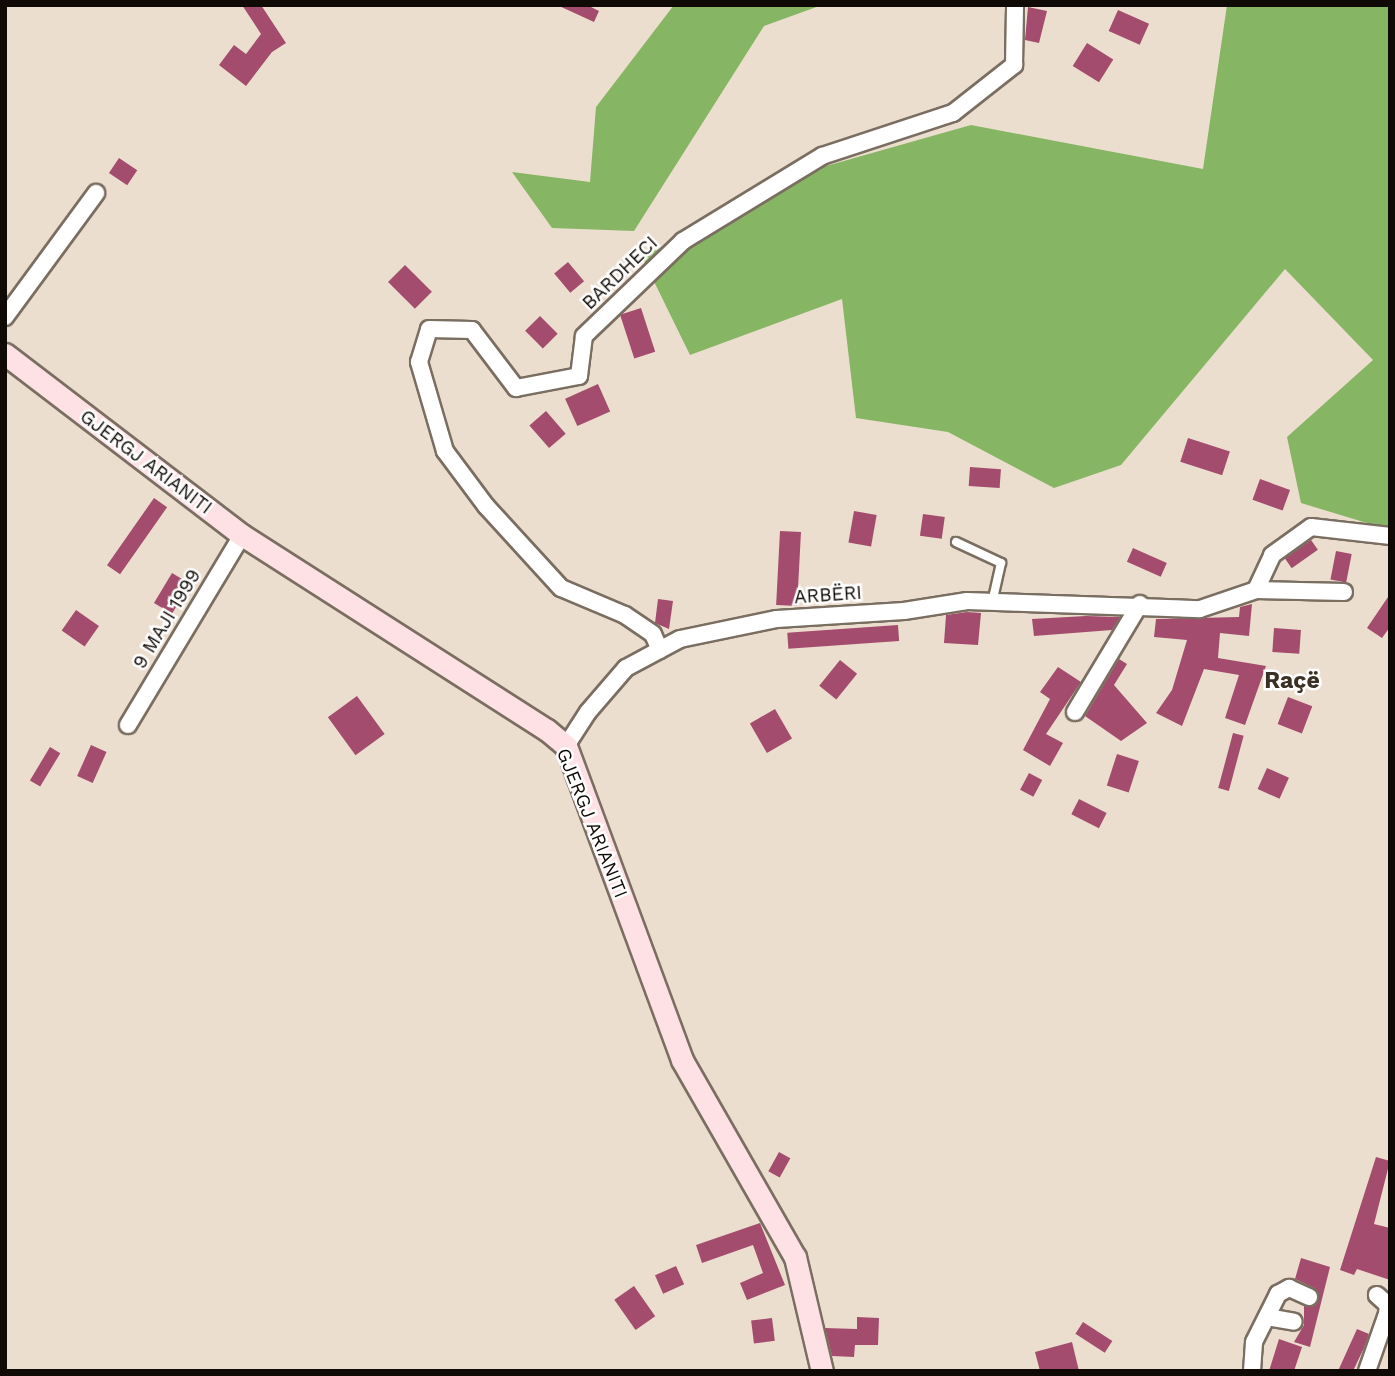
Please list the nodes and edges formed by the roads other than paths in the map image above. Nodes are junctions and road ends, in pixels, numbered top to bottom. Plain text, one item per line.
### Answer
1 (1015, 5) edge
2 (96, 193) dead end
3 (5, 317) edge
4 (5, 354) edge
5 (242, 535) junction
6 (1390, 536) edge
7 (956, 542) dead end
8 (1256, 590) junction
9 (1344, 592) dead end
10 (992, 603) junction
11 (1140, 604) junction
12 (660, 650) junction
13 (1075, 712) dead end
14 (128, 725) dead end
15 (566, 746) junction
16 (1377, 1295) dead end
17 (1309, 1297) dead end
18 (1388, 1313) edge
19 (1267, 1317) junction
20 (1294, 1322) dead end
21 (822, 1371) edge
22 (1252, 1371) edge
23 (1367, 1371) edge

1 - 12 street, BARDHECI
2 - 3 street
4 - 5 main road, GJERGJ ARIANITI
5 - 14 street, 9 MAJI 1999
5 - 15 main road, GJERGJ ARIANITI
6 - 8 street
7 - 10 lane
8 - 9 street
8 - 11 street, ARBËRI
10 - 11 street, ARBËRI
10 - 12 street, ARBËRI
11 - 13 street
12 - 15 street, ARBËRI
15 - 21 main road, GJERGJ ARIANITI
16 - 18 street
17 - 19 street
18 - 23 street
19 - 20 street
19 - 22 street

